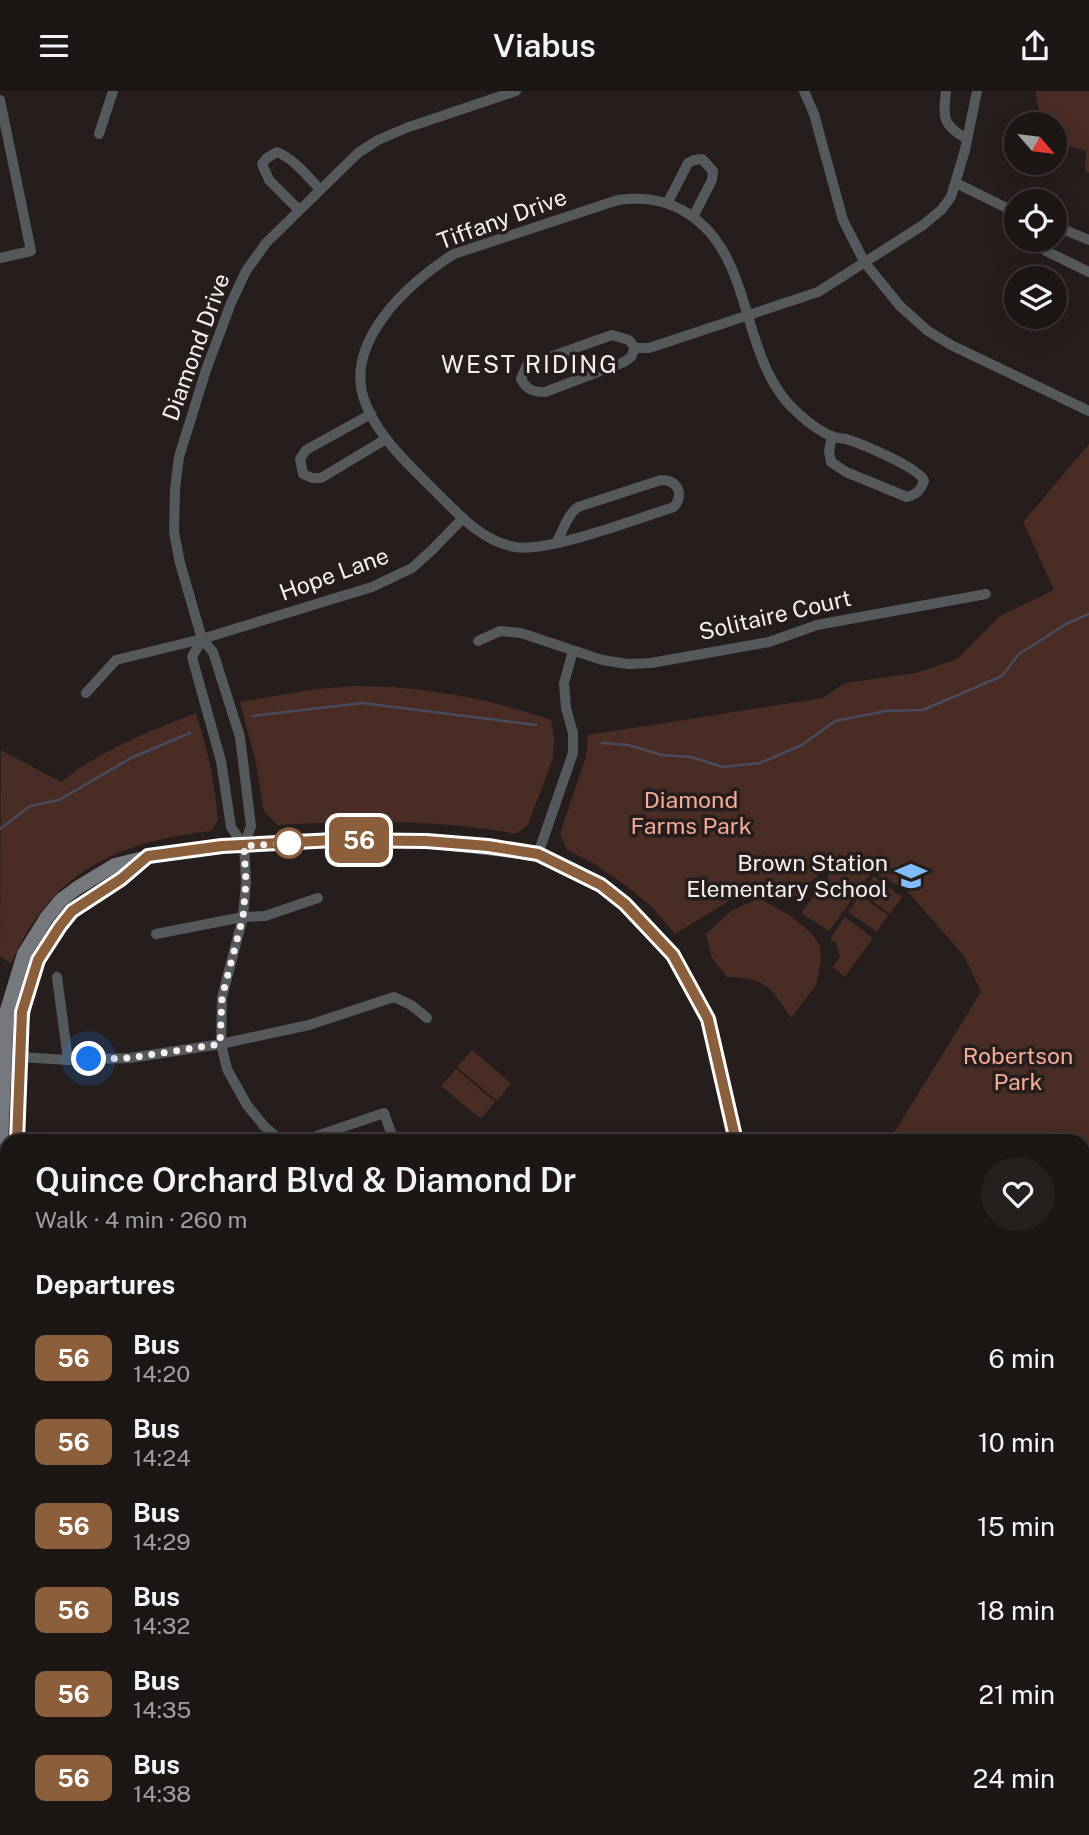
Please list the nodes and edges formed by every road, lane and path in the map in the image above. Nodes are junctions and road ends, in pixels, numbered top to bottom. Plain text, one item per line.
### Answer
1 (113, 91) edge
2 (516, 91) edge
3 (804, 91) edge
4 (946, 91) edge
5 (976, 91) edge
6 (0, 100) edge
7 (99, 134) dead end
8 (967, 139) junction
9 (956, 183) junction
10 (319, 188) junction
11 (668, 202) junction
12 (1004, 207) edge
13 (298, 209) junction
14 (694, 215) junction
15 (1067, 231) edge
16 (1089, 240) edge
17 (1048, 252) edge
18 (0, 258) edge
19 (865, 263) junction
20 (1089, 272) edge
21 (748, 317) junction
22 (635, 348) junction
23 (1089, 411) edge
24 (371, 414) junction
25 (832, 436) junction
26 (386, 439) junction
27 (463, 518) junction
28 (556, 543) junction
29 (986, 594) dead end
30 (202, 639) junction
31 (478, 641) dead end
32 (573, 651) junction
33 (86, 693) dead end
34 (244, 846) junction
35 (538, 854) junction
36 (148, 856) junction
37 (318, 898) dead end
38 (243, 917) junction
39 (156, 934) dead end
40 (57, 977) dead end
41 (427, 1018) dead end
42 (220, 1044) junction
43 (20, 1057) junction
44 (68, 1060) junction
45 (2, 1134) edge
46 (17, 1134) edge
47 (273, 1134) edge
48 (322, 1134) edge
49 (392, 1134) edge
50 (734, 1134) edge

1 - 7 street
2 - 10 street, Diamond Drive
3 - 19 street
4 - 8 street
5 - 8 street
6 - 18 street
8 - 9 street
9 - 12 street
9 - 19 street
10 - 13 street, Diamond Drive
10 - 13 street
11 - 14 street, Tiffany Drive
11 - 14 street
11 - 24 street, Tiffany Drive
13 - 30 street, Diamond Drive
14 - 21 street, Tiffany Drive
15 - 16 street
17 - 20 street
19 - 21 street
19 - 23 street
21 - 22 street
21 - 25 street, Tiffany Drive
22 - 22 street
24 - 26 street, Tiffany Drive
24 - 26 street
25 - 25 street, Tiffany Drive
26 - 27 street, Tiffany Drive
27 - 28 street, Tiffany Drive
27 - 30 street, Hope Lane
28 - 28 street, Tiffany Drive
29 - 32 street, Solitaire Court
30 - 33 street, Hope Lane
30 - 34 street, Diamond Drive
30 - 34 street, Diamond Drive
31 - 32 street, Solitaire Court
32 - 35 street
34 - 35 street
34 - 36 street
34 - 38 street
35 - 50 street
36 - 43 street
36 - 45 street
37 - 38 street
38 - 39 street
38 - 42 street
40 - 44 street
41 - 42 street
42 - 44 street
42 - 47 street
43 - 44 street
43 - 46 street
48 - 49 street

